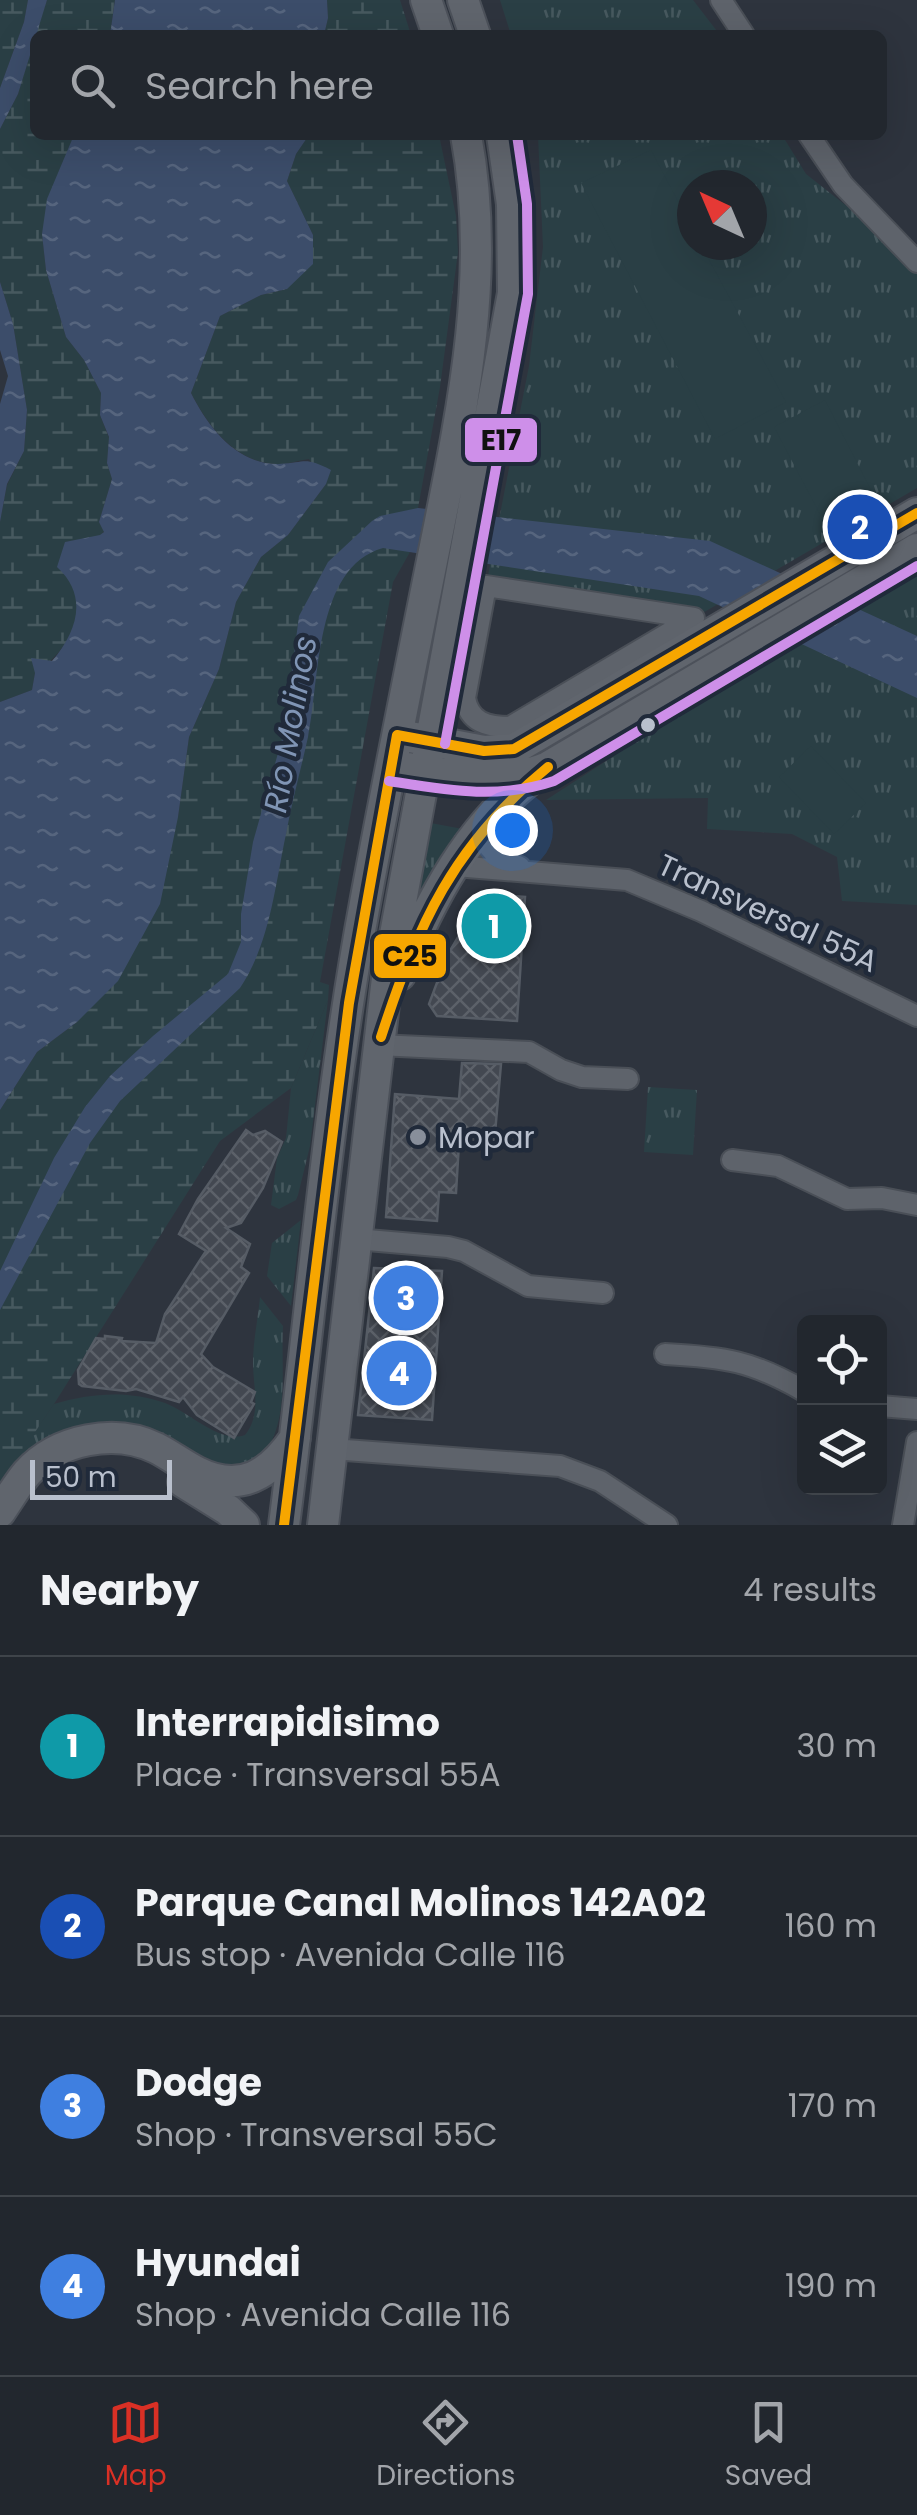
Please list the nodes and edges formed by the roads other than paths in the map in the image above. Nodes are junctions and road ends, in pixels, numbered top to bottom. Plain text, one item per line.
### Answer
1 (426, 0) edge
2 (463, 0) edge
3 (721, 0) edge
4 (436, 30) edge
5 (473, 30) edge
6 (741, 30) edge
7 (467, 140) edge
8 (503, 140) edge
9 (812, 140) edge
10 (917, 262) edge
11 (460, 497) junction
12 (917, 513) edge
13 (917, 548) edge
14 (474, 577) junction
15 (397, 735) junction
16 (427, 756) junction
17 (391, 766) junction
18 (548, 767) junction
19 (477, 833) junction
20 (455, 866) junction
21 (531, 872) junction
22 (917, 1016) edge
23 (378, 1045) junction
24 (628, 1079) dead end
25 (732, 1160) dead end
26 (917, 1205) edge
27 (356, 1239) junction
28 (603, 1293) dead end
29 (665, 1354) dead end
30 (797, 1387) edge
31 (887, 1407) edge
32 (917, 1409) edge
33 (296, 1438) junction
34 (917, 1442) edge
35 (332, 1449) junction
36 (0, 1512) edge
37 (8, 1525) edge
38 (244, 1525) edge
39 (284, 1525) edge
40 (323, 1525) edge
41 (667, 1525) edge
42 (903, 1525) edge

1 - 4 main road
2 - 5 main road
3 - 6 street
7 - 11 main road
8 - 11 main road
9 - 10 street
11 - 14 main road
11 - 15 main road
12 - 16 main road
13 - 18 main road
14 - 14 street
14 - 16 main road
15 - 16 main road
15 - 17 main road
16 - 17 main road
16 - 18 main road
16 - 23 main road
17 - 33 main road
18 - 19 main road
19 - 20 main road
19 - 21 street, Transversal 55A
20 - 21 street, Transversal 55A
20 - 23 main road
21 - 22 street, Transversal 55A
23 - 24 street
23 - 27 main road
25 - 26 street
27 - 28 street
27 - 35 main road
29 - 30 street
31 - 32 street
33 - 36 main road
33 - 39 main road
34 - 42 street
35 - 40 main road
35 - 41 street
37 - 38 main road

